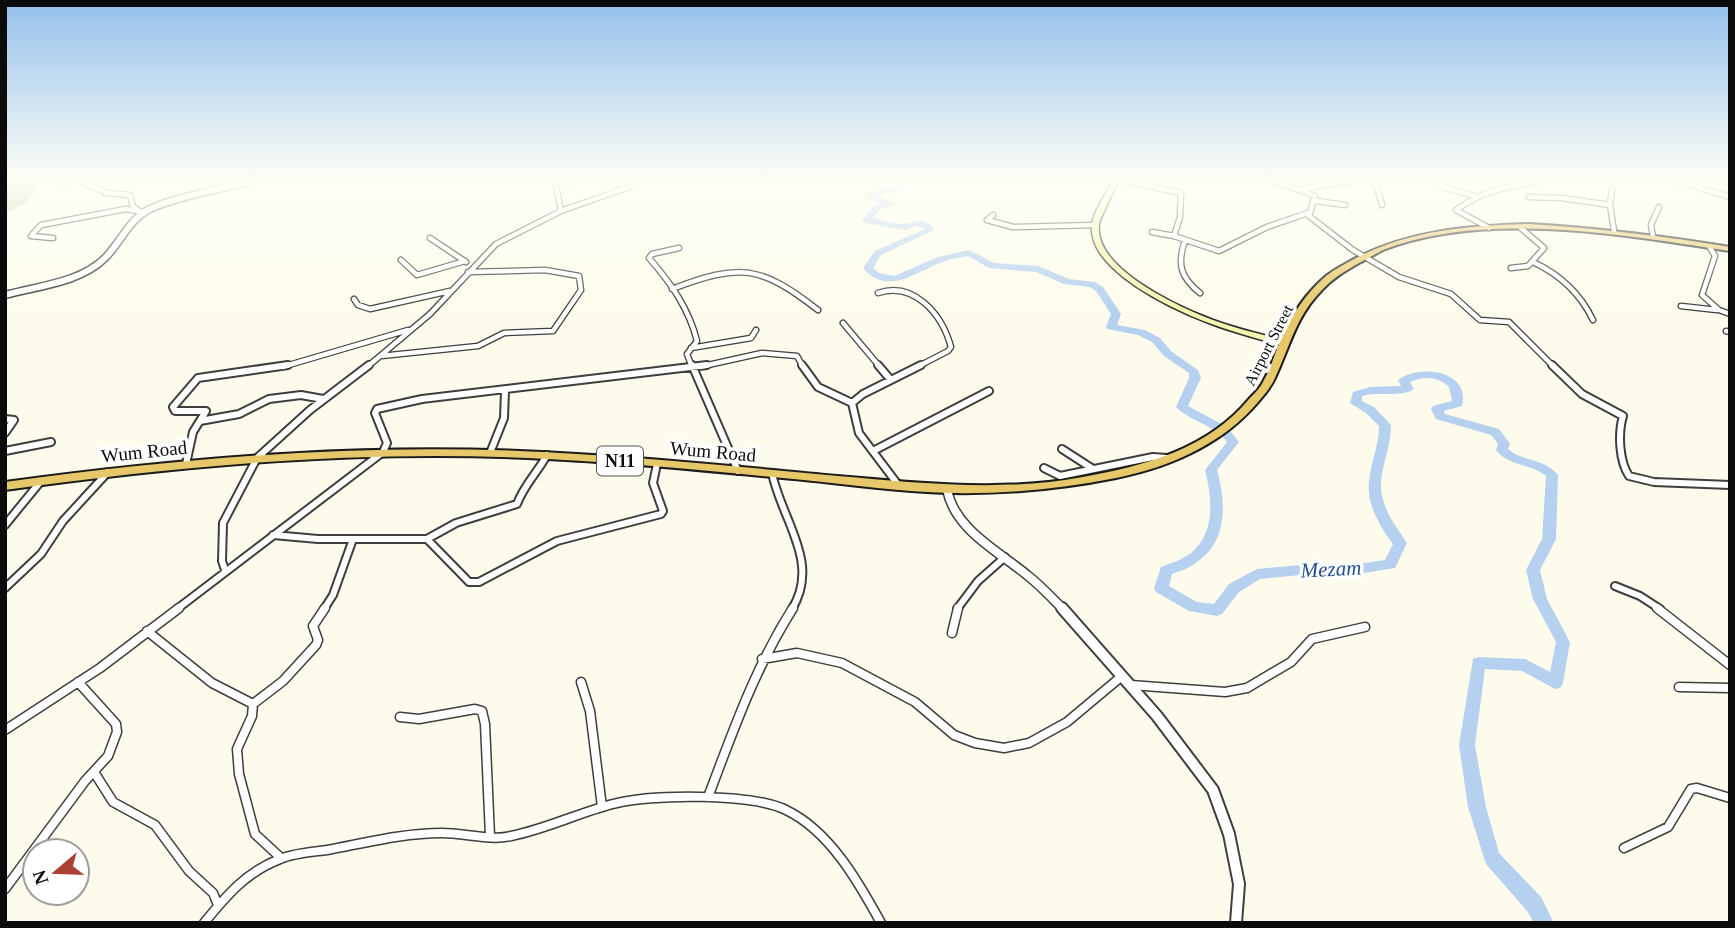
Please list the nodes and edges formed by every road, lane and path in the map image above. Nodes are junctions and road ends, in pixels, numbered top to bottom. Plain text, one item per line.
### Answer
1 (46, 224) edge
2 (130, 224) edge
3 (533, 224) edge
4 (1009, 224) edge
5 (1052, 224) edge
6 (1089, 224) edge
7 (1178, 224) edge
8 (1275, 224) edge
9 (1320, 224) edge
10 (1482, 224) edge
11 (1613, 224) edge
12 (1652, 224) edge
13 (1095, 225) joint
14 (1489, 228) junction
15 (1521, 228) junction
16 (1614, 231) junction
17 (1152, 232) dead end
18 (1174, 236) junction
19 (1653, 237) junction
20 (53, 238) dead end
21 (430, 238) dead end
22 (1185, 240) junction
23 (1709, 246) junction
24 (679, 248) dead end
25 (1730, 249) edge
26 (1364, 257) junction
27 (401, 260) dead end
28 (465, 261) junction
29 (1533, 261) junction
30 (1511, 268) dead end
31 (470, 270) junction
32 (672, 289) junction
33 (450, 291) junction
34 (878, 293) dead end
35 (1200, 293) dead end
36 (5, 295) edge
37 (354, 299) dead end
38 (1681, 306) dead end
39 (818, 310) dead end
40 (1719, 310) junction
41 (1730, 314) edge
42 (1592, 320) dead end
43 (843, 323) dead end
44 (412, 329) junction
45 (756, 330) dead end
46 (1283, 343) junction
47 (689, 349) junction
48 (381, 356) junction
49 (692, 368) junction
50 (890, 379) junction
51 (505, 391) junction
52 (989, 391) dead end
53 (323, 399) junction
54 (852, 403) junction
55 (5, 419) edge
56 (1237, 419) joint
57 (200, 421) junction
58 (5, 433) edge
59 (51, 442) dead end
60 (1062, 449) dead end
61 (874, 450) junction
62 (5, 451) edge
63 (383, 452) junction
64 (490, 453) junction
65 (547, 455) junction
66 (257, 458) junction
67 (1167, 458) junction
68 (186, 464) junction
69 (657, 464) junction
70 (1044, 468) dead end
71 (1093, 469) junction
72 (738, 471) junction
73 (109, 472) junction
74 (772, 473) junction
75 (41, 481) junction
76 (1730, 485) edge
77 (5, 486) edge
78 (899, 486) junction
79 (947, 489) junction
80 (5, 525) edge
81 (272, 535) junction
82 (353, 539) junction
83 (427, 539) junction
84 (1005, 557) junction
85 (225, 570) junction
86 (1615, 586) dead end
87 (5, 587) edge
88 (1366, 627) dead end
89 (148, 631) junction
90 (952, 633) dead end
91 (762, 659) junction
92 (1730, 665) edge
93 (1122, 676) junction
94 (78, 682) junction
95 (581, 682) dead end
96 (1130, 684) junction
97 (1679, 687) dead end
98 (1730, 688) edge
99 (253, 704) junction
100 (400, 717) dead end
101 (5, 730) edge
102 (94, 772) junction
103 (708, 797) junction
104 (1730, 798) edge
105 (602, 807) junction
106 (490, 836) junction
107 (1624, 848) dead end
108 (281, 858) junction
109 (5, 889) edge
110 (213, 893) junction
111 (227, 895) junction
112 (218, 905) junction
113 (204, 923) edge
114 (881, 923) edge
115 (1236, 923) edge

1 - 20 street
2 - 36 street
3 - 31 street
4 - 5 street
6 - 13 street
7 - 18 street
8 - 22 street
9 - 26 street
10 - 14 street
11 - 16 street
12 - 19 street
13 - 46 main road
14 - 15 highway, Airport Street / N11
14 - 26 highway, Airport Street / N11
15 - 16 highway, Airport Street / N11
15 - 29 street
16 - 19 highway, Airport Street / N11
17 - 18 street
18 - 22 street
19 - 23 highway, Airport Street / N11
21 - 28 street
22 - 35 street
23 - 25 highway, Airport Street / N11
23 - 40 street
24 - 32 street
26 - 46 highway, Airport Street / N11
26 - 76 street
27 - 28 street
28 - 31 street
29 - 30 street
29 - 42 street
31 - 33 street
31 - 48 street
32 - 39 street
32 - 47 street
33 - 37 street
33 - 44 street
34 - 50 street
38 - 40 street
40 - 41 street
43 - 50 street
44 - 48 street
44 - 57 street
45 - 47 street
46 - 56 highway, Airport Street / N11
47 - 49 street
48 - 53 street
49 - 51 street
49 - 54 street
49 - 72 street
50 - 54 street
51 - 63 street
51 - 64 street
52 - 61 street
53 - 57 street
53 - 66 street
54 - 61 street
55 - 58 street
56 - 67 highway, Wum Road / N11
57 - 68 street
59 - 62 street
60 - 71 street
61 - 78 street
63 - 64 highway, Wum Road / N11
63 - 66 highway, Wum Road / N11
63 - 81 street
64 - 65 highway, Wum Road / N11
65 - 69 highway, Wum Road / N11
65 - 83 street
66 - 68 highway, Wum Road / N11
66 - 85 street
67 - 71 street
67 - 79 highway, Wum Road / N11
68 - 73 highway, Wum Road / N11
69 - 72 highway, Wum Road / N11
69 - 83 street
70 - 71 street
72 - 74 highway, Wum Road / N11
73 - 75 highway, Wum Road / N11
73 - 87 street
74 - 78 highway, Wum Road / N11
74 - 91 street
75 - 77 highway, Wum Road / N11
75 - 80 street
78 - 79 highway, Wum Road / N11
79 - 84 street
81 - 82 street
81 - 85 street
82 - 83 street
82 - 99 street
84 - 90 street
84 - 93 street
85 - 89 street
86 - 92 street
88 - 96 street
89 - 94 street
89 - 99 street
91 - 93 street
91 - 103 street
93 - 96 street
94 - 101 street
94 - 102 street
95 - 105 street
96 - 115 street
97 - 98 street
99 - 108 street
100 - 106 street
102 - 109 street
102 - 110 street
103 - 105 street
103 - 114 street
104 - 107 street
105 - 106 street
106 - 108 street
108 - 111 street
110 - 111 street
110 - 112 street
111 - 112 street
112 - 113 street

